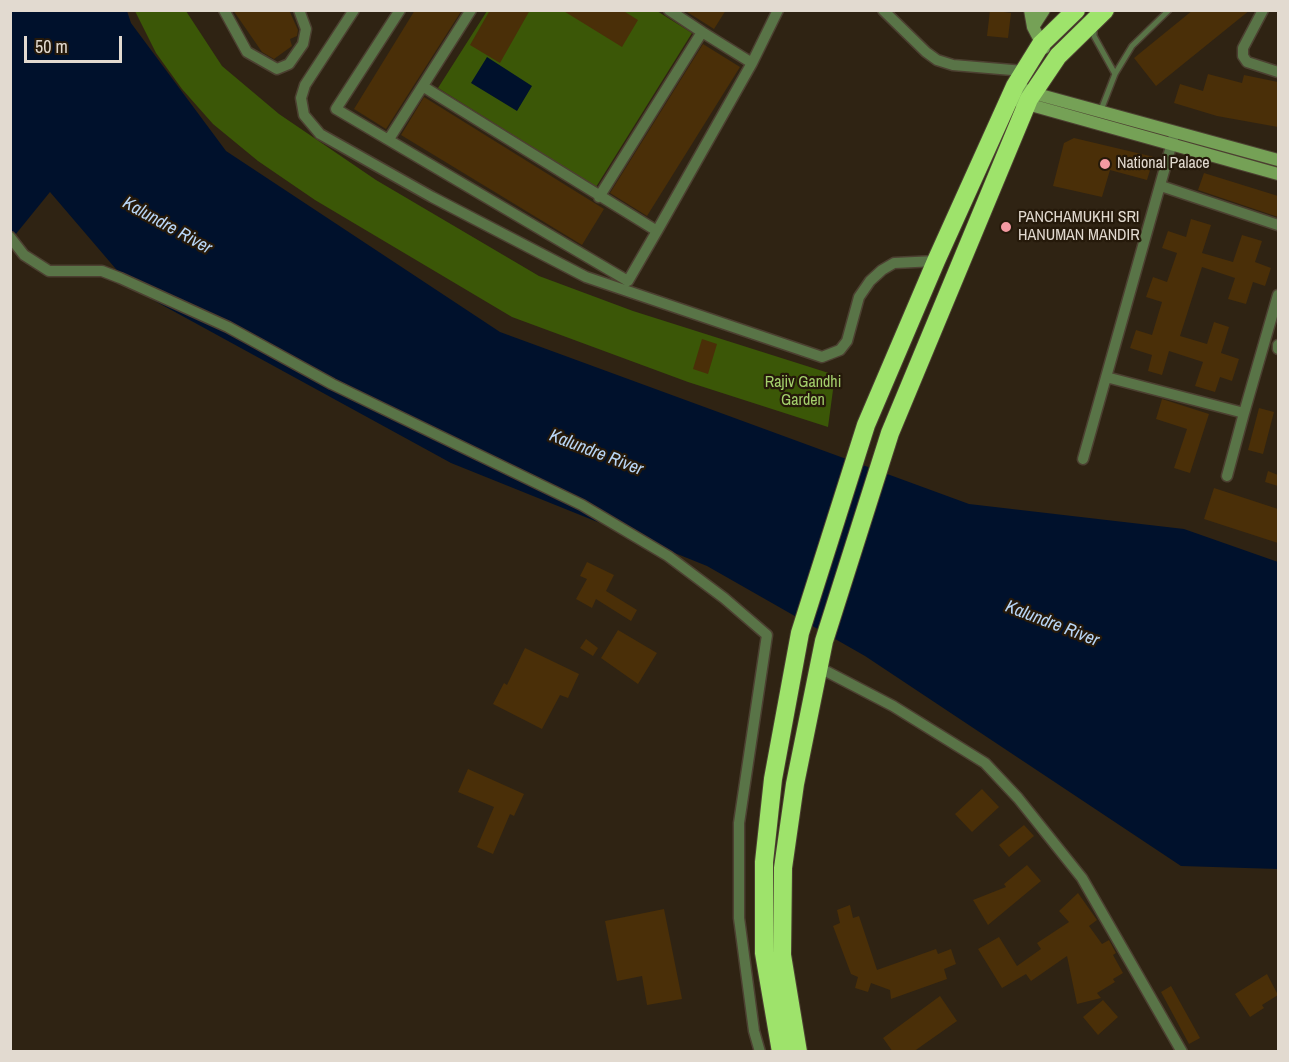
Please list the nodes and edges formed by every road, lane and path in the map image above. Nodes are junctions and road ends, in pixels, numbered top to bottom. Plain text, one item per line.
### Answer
1 (224, 10) edge
2 (299, 10) edge
3 (354, 10) edge
4 (400, 10) edge
5 (471, 10) edge
6 (669, 10) edge
7 (778, 10) edge
8 (884, 10) edge
9 (1030, 10) edge
10 (1044, 10) edge
11 (1076, 10) edge
12 (1169, 10) edge
13 (1263, 10) edge
14 (1099, 16) edge
15 (1033, 27) junction
16 (702, 32) junction
17 (1041, 44) junction
18 (1054, 61) junction
19 (752, 63) junction
20 (1278, 72) edge
21 (1115, 74) junction
22 (1016, 85) junction
23 (424, 87) junction
24 (1030, 99) junction
25 (1101, 112) junction
26 (1175, 132) junction
27 (389, 139) junction
28 (1171, 146) junction
29 (1278, 160) edge
30 (1278, 174) edge
31 (1161, 186) junction
32 (599, 197) junction
33 (1278, 225) edge
34 (657, 231) junction
35 (12, 239) edge
36 (936, 261) junction
37 (1278, 295) edge
38 (1106, 377) junction
39 (1244, 413) junction
40 (1083, 459) dead end
41 (1227, 476) dead end
42 (818, 667) junction
43 (760, 1052) edge
44 (781, 1052) edge
45 (798, 1052) edge
46 (1182, 1052) edge

1 - 2 street
3 - 36 street
4 - 27 street
5 - 23 street
6 - 16 street
7 - 19 street
8 - 22 street
9 - 15 street
10 - 15 street
11 - 17 highway
12 - 21 lane
13 - 20 street
14 - 18 highway
14 - 21 lane
15 - 17 street
16 - 19 street
16 - 32 street
17 - 18 street
17 - 22 highway
18 - 24 highway
19 - 34 street
21 - 25 lane
22 - 24 street
22 - 36 highway
23 - 27 street
23 - 32 street
24 - 25 street
24 - 28 street
24 - 42 highway
25 - 26 street
26 - 28 street
26 - 29 street
27 - 34 street
28 - 30 street
28 - 31 street
31 - 33 street
31 - 38 street
32 - 34 street
35 - 43 street
36 - 44 highway
37 - 39 street
38 - 39 street
38 - 40 street
39 - 41 street
42 - 45 highway
42 - 46 street

